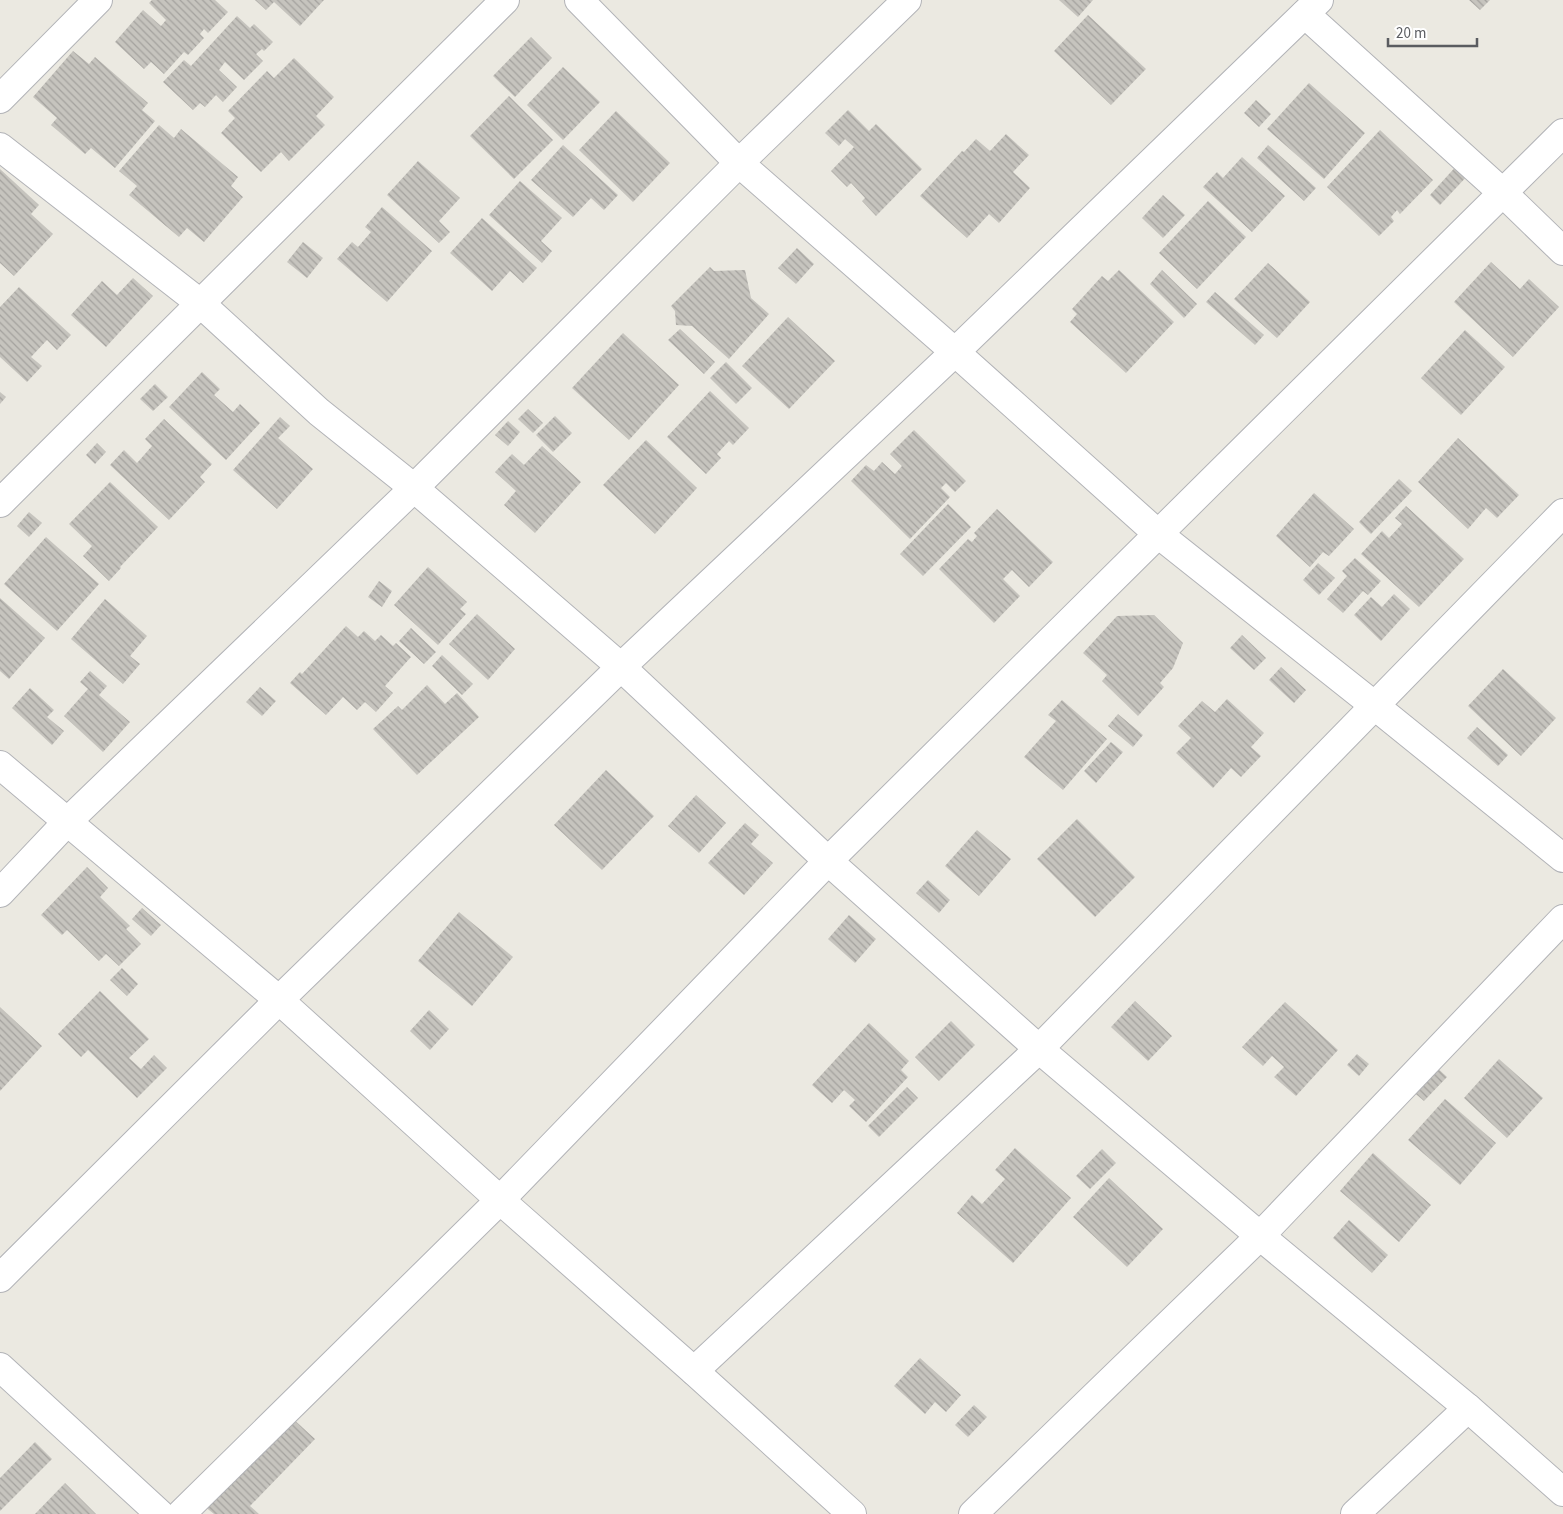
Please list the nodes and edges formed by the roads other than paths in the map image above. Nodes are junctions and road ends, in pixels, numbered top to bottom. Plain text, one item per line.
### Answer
1 (98, 0) edge
2 (505, 0) edge
3 (579, 0) edge
4 (907, 0) edge
5 (1312, 7) edge
6 (0, 98) edge
7 (1563, 133) edge
8 (0, 147) edge
9 (739, 163) junction
10 (1503, 192) junction
11 (1563, 251) edge
12 (200, 303) junction
13 (955, 352) junction
14 (414, 488) junction
15 (0, 503) edge
16 (1563, 514) edge
17 (1157, 533) junction
18 (621, 667) junction
19 (1375, 706) junction
20 (0, 764) edge
21 (68, 822) junction
22 (1563, 858) edge
23 (828, 861) junction
24 (0, 892) edge
25 (1563, 919) edge
26 (279, 1000) junction
27 (1038, 1049) junction
28 (500, 1200) junction
29 (1260, 1236) junction
30 (0, 1278) edge
31 (0, 1367) edge
32 (694, 1371) junction
33 (1468, 1408) junction
34 (1563, 1492) edge
35 (160, 1514) edge
36 (181, 1514) edge
37 (852, 1514) edge
38 (973, 1514) edge
39 (1355, 1514) edge

1 - 6 street
2 - 12 street
3 - 9 street
4 - 9 street
5 - 10 street
5 - 13 street
7 - 10 street
8 - 12 street
9 - 13 street
9 - 14 street
10 - 11 street
10 - 17 street
12 - 14 street
12 - 15 street
13 - 17 street
13 - 18 street
14 - 18 street
14 - 21 street
16 - 19 street
17 - 19 street
17 - 23 street
18 - 23 street
18 - 26 street
19 - 22 street
19 - 27 street
20 - 21 street
21 - 24 street
21 - 26 street
23 - 27 street
23 - 28 street
25 - 29 street
26 - 28 street
26 - 30 street
27 - 29 street
27 - 32 street
28 - 32 street
28 - 36 street
29 - 33 street
29 - 38 street
31 - 35 street
32 - 37 street
33 - 34 street
33 - 39 street

